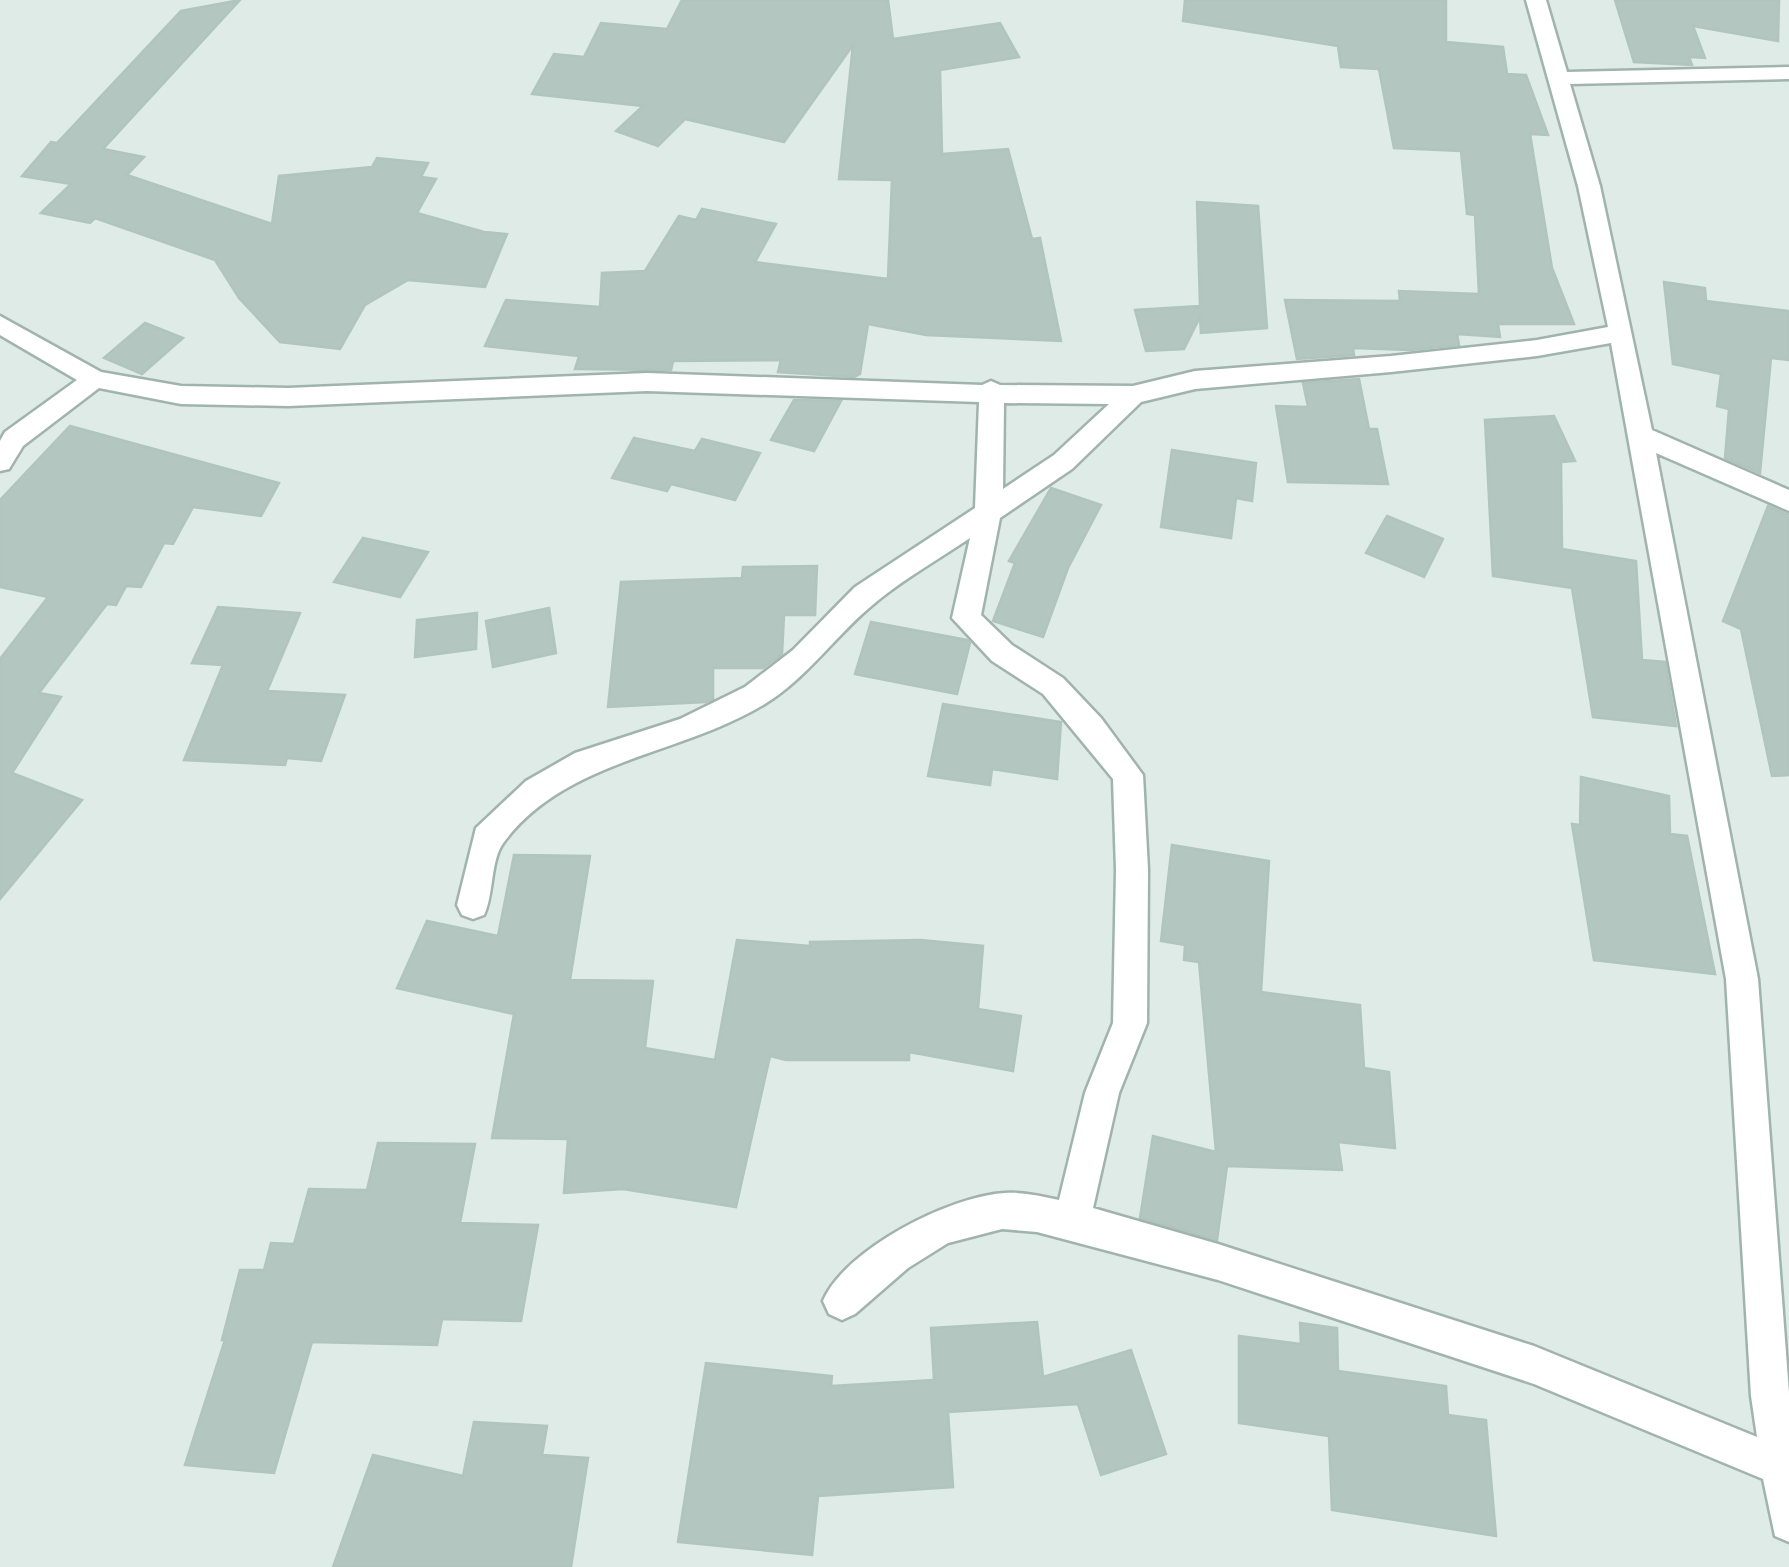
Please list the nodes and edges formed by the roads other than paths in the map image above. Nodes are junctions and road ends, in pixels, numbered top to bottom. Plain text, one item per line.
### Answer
1 (1536, 0) edge
2 (1789, 73) edge
3 (1556, 78) junction
4 (0, 324) edge
5 (1622, 333) junction
6 (95, 379) junction
7 (992, 390) junction
8 (1133, 395) junction
9 (1641, 436) junction
10 (0, 462) edge
11 (1789, 500) edge
12 (985, 518) junction
13 (473, 905) dead end
14 (1072, 1220) junction
15 (842, 1301) dead end
16 (1780, 1467) junction
17 (1789, 1522) edge

1 - 3 street
2 - 3 street
3 - 5 street
4 - 6 street
5 - 8 street
5 - 9 street
6 - 7 street
6 - 10 street
7 - 8 street
7 - 12 street
8 - 12 street
9 - 11 street
9 - 16 street
12 - 13 street
12 - 14 street
14 - 15 street
14 - 16 street
16 - 17 street

